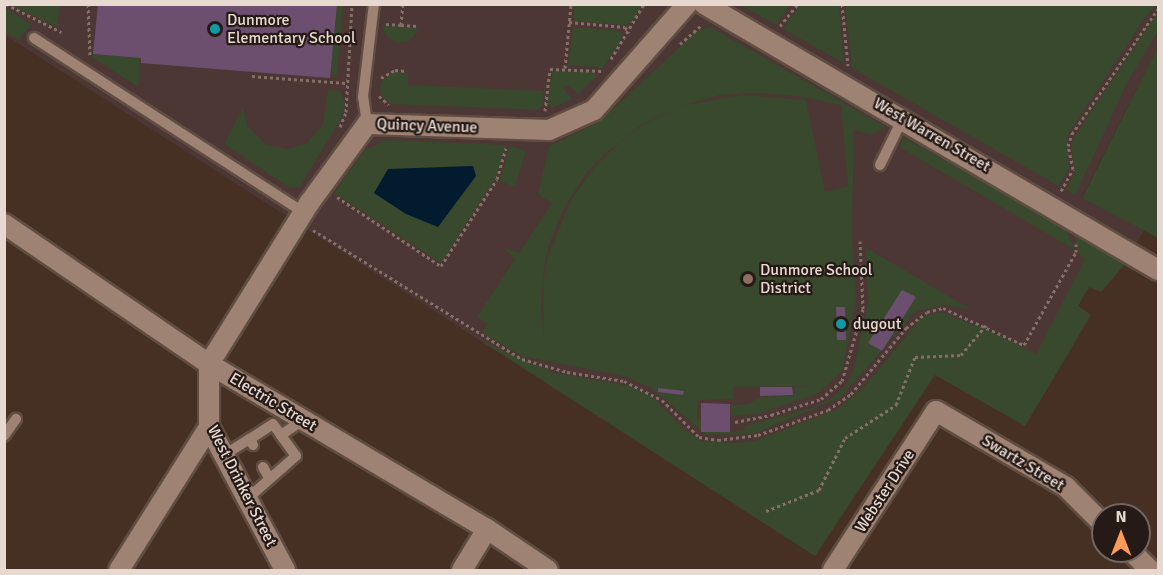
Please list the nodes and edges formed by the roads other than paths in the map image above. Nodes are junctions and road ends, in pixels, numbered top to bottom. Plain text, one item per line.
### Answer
1 (374, 4) edge
2 (687, 4) edge
3 (704, 4) edge
4 (34, 38) dead end
5 (903, 118) junction
6 (367, 124) junction
7 (880, 165) dead end
8 (306, 220) junction
9 (4, 224) edge
10 (1158, 270) edge
11 (209, 364) junction
12 (936, 411) joint
13 (16, 419) dead end
14 (303, 420) junction
15 (209, 427) junction
16 (280, 435) junction
17 (4, 436) edge
18 (224, 455) junction
19 (263, 466) dead end
20 (269, 478) junction
21 (247, 499) junction
22 (1091, 512) edge
23 (488, 529) junction
24 (838, 569) edge
25 (119, 570) edge
26 (285, 570) edge
27 (462, 570) edge
28 (548, 570) edge

1 - 6 lane
2 - 6 street, Quincy Avenue
3 - 5 street, West Warren Street
4 - 8 lane
5 - 7 lane
5 - 10 street, West Warren Street
6 - 8 street, Quincy Avenue
8 - 11 street, Quincy Avenue
9 - 11 street, Electric Street
11 - 14 street, Electric Street
11 - 15 street, West Drinker Street
12 - 22 street, Swartz Street
12 - 24 street, Webster Drive
13 - 17 lane
14 - 16 lane
14 - 23 street, Electric Street
15 - 18 street, West Drinker Street
15 - 25 street
16 - 18 lane
16 - 20 lane
18 - 21 street, West Drinker Street
19 - 20 lane
20 - 21 lane
21 - 26 street, West Drinker Street
23 - 27 street
23 - 28 street, Electric Street

